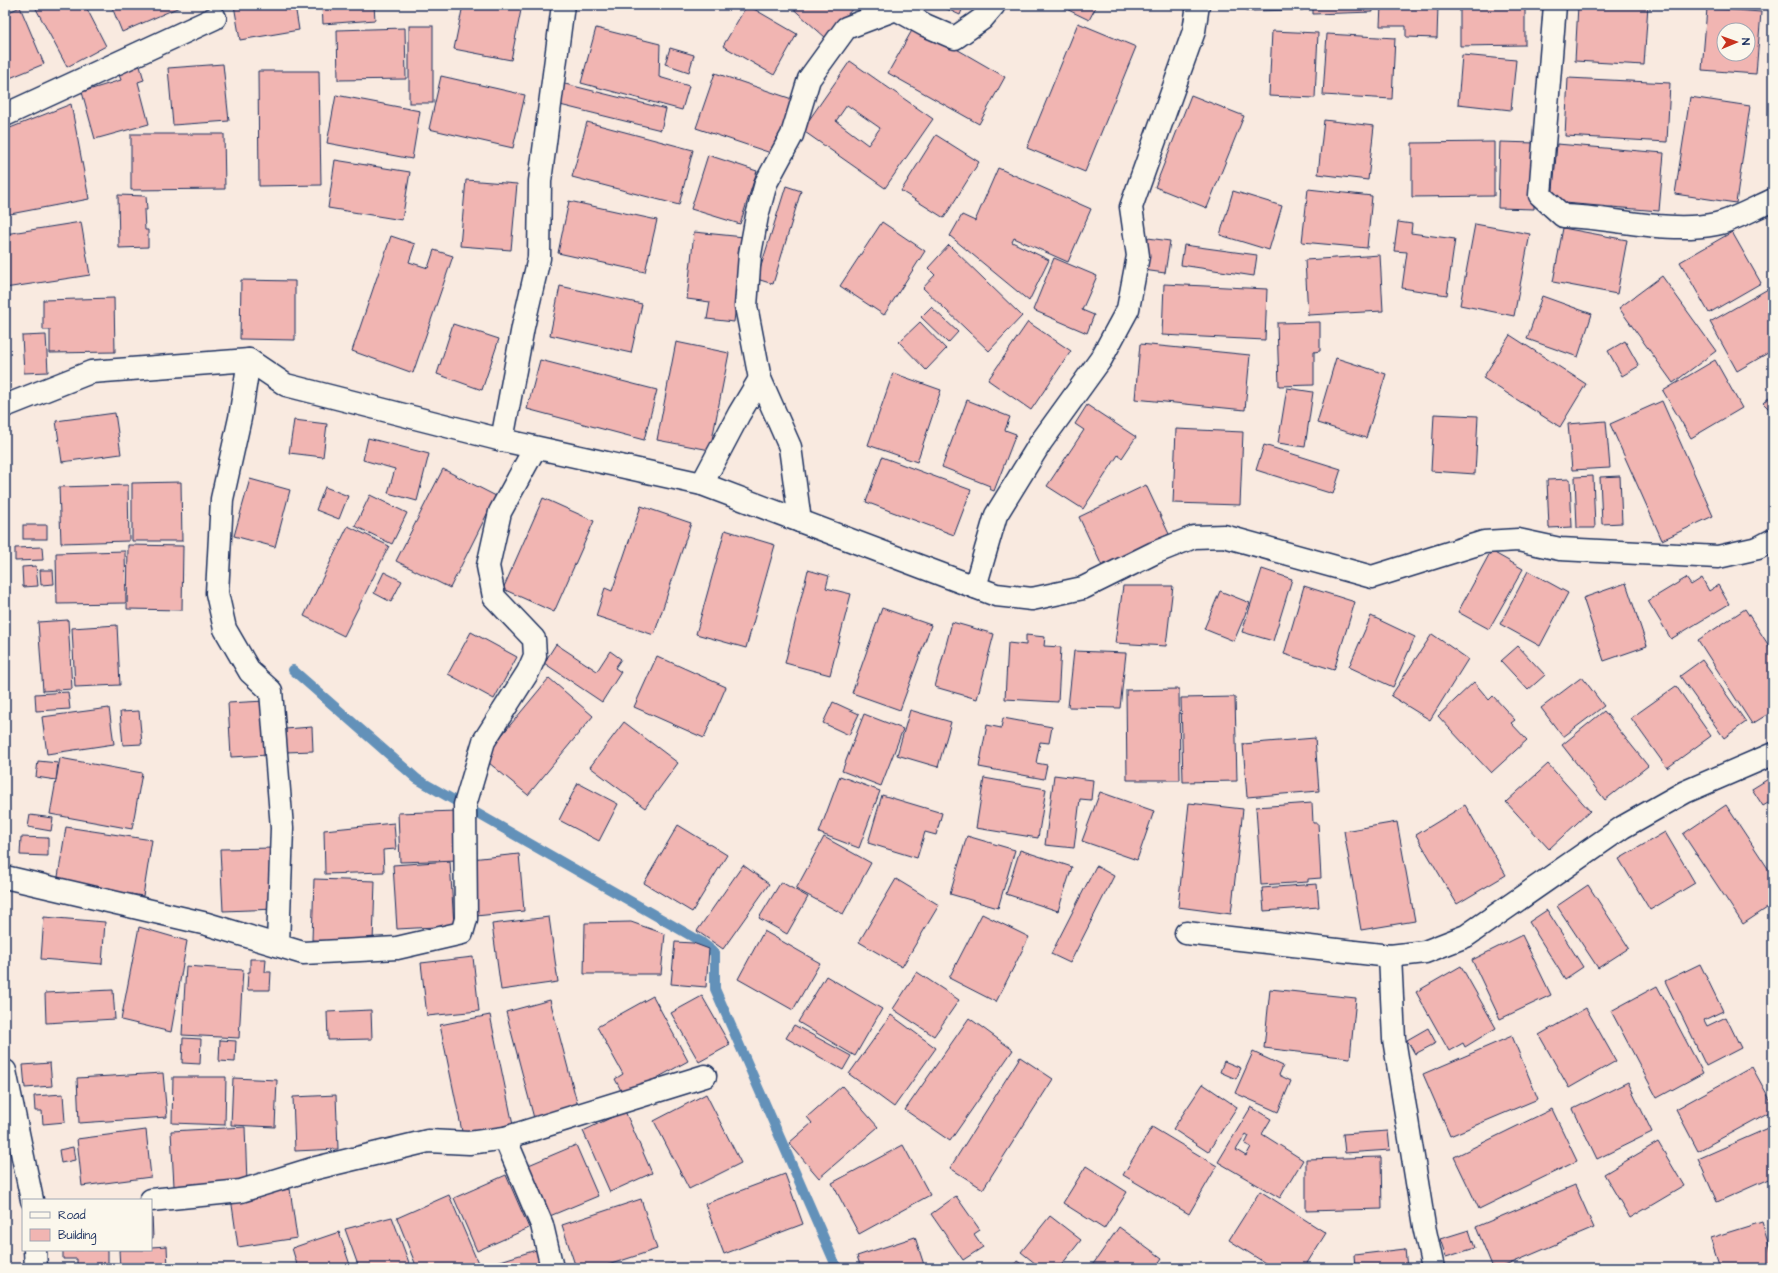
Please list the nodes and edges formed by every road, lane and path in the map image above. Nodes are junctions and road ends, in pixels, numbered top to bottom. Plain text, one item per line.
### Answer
1 (563, 5) edge
2 (994, 5) edge
3 (1198, 5) edge
4 (1555, 5) edge
5 (215, 18) dead end
6 (5, 115) edge
7 (1773, 200) edge
8 (249, 360) junction
9 (760, 379) junction
10 (5, 406) edge
11 (502, 440) junction
12 (535, 448) junction
13 (702, 484) junction
14 (800, 521) junction
15 (1773, 540) edge
16 (975, 587) junction
17 (1773, 754) edge
18 (5, 877) edge
19 (1186, 933) dead end
20 (278, 945) junction
21 (1390, 956) junction
22 (5, 1070) edge
23 (705, 1076) dead end
24 (505, 1138) junction
25 (32, 1199) edge
26 (152, 1200) edge
27 (36, 1251) edge
28 (36, 1268) edge
29 (552, 1268) edge
30 (1433, 1268) edge

1 - 11 street
2 - 9 street
3 - 16 street
4 - 7 street
5 - 6 street
8 - 10 street
8 - 11 street
8 - 20 street
9 - 13 street
9 - 14 street
11 - 12 street
12 - 13 street
12 - 20 street
13 - 14 street
14 - 16 street
15 - 16 street
17 - 21 street
18 - 20 street
19 - 21 street
21 - 30 street
22 - 25 street
23 - 24 street
24 - 26 street
24 - 29 street
27 - 28 street

